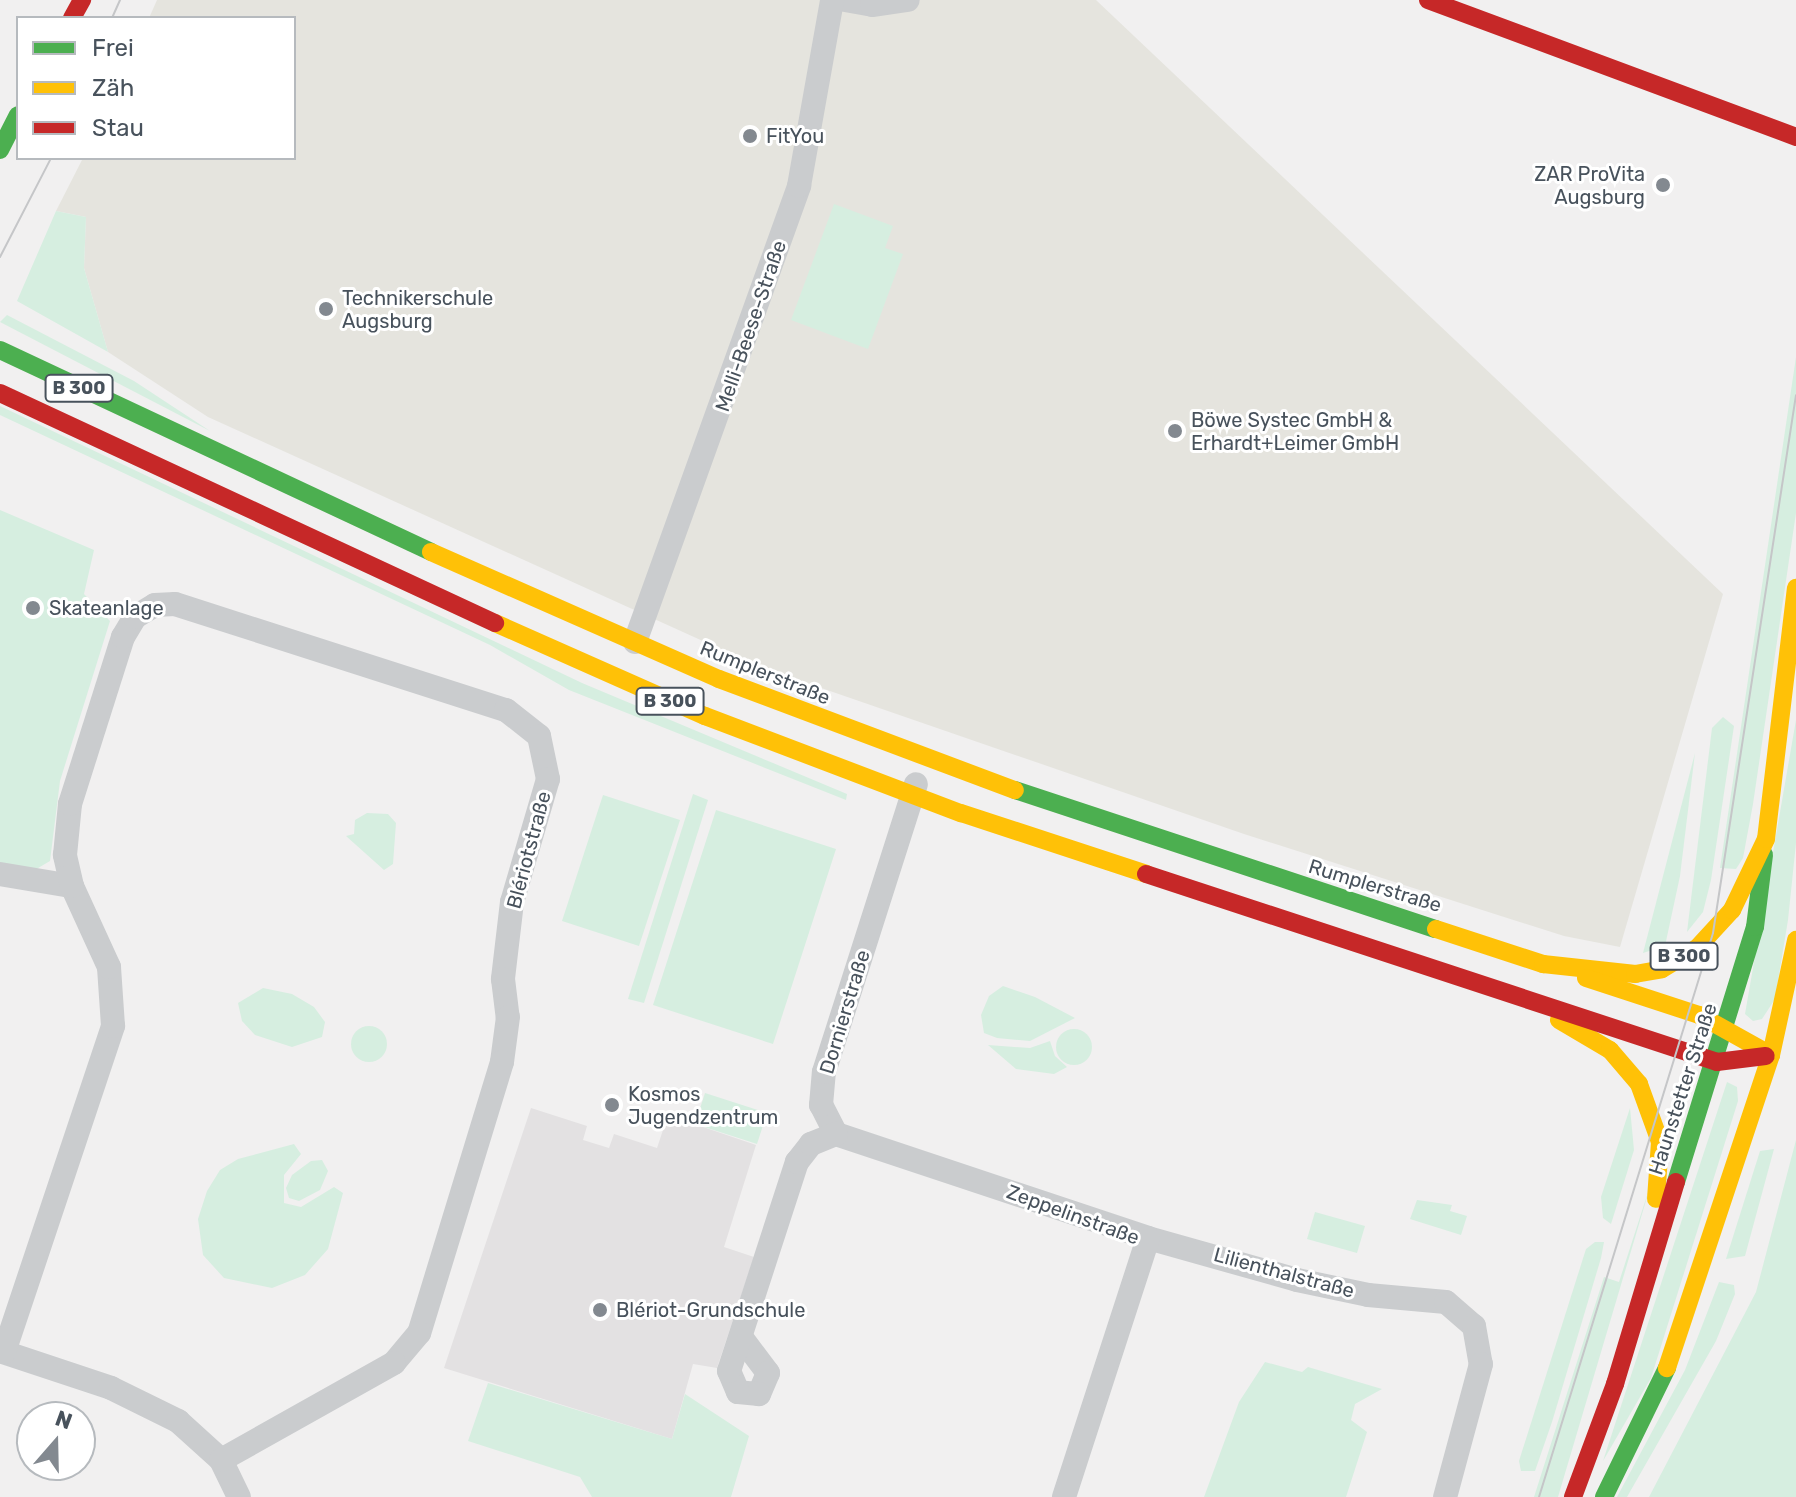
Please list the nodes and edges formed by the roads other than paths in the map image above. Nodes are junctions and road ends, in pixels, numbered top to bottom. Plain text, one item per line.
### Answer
1 (832, 0) edge
2 (845, 0) edge
3 (908, 0) edge
4 (1428, 0) edge
5 (16, 119) edge
6 (1796, 137) edge
7 (0, 150) edge
8 (0, 350) edge
9 (0, 393) edge
10 (1796, 588) edge
11 (635, 642) junction
12 (926, 759) junction
13 (912, 795) junction
14 (1766, 839) junction
15 (0, 874) edge
16 (72, 886) junction
17 (1796, 940) edge
18 (1543, 964) junction
19 (1510, 990) junction
20 (1727, 1027) junction
21 (1771, 1055) junction
22 (1717, 1062) junction
23 (836, 1134) junction
24 (1148, 1238) junction
25 (1633, 1313) junction
26 (741, 1337) dead end
27 (2, 1352) edge
28 (221, 1460) junction
29 (239, 1497) edge
30 (1064, 1497) edge
31 (1445, 1497) edge
32 (1573, 1497) edge
33 (1604, 1497) edge

1 - 11 street, Melli-Beese-Straße
2 - 3 street
4 - 6 main road
5 - 7 main road
8 - 11 main road, Rumplerstraße / B 300
9 - 13 main road, B 300
10 - 14 main road, Haunstetter Straße / B 300
11 - 12 main road, Rumplerstraße / B 300
12 - 13 street, Dornierstraße
12 - 18 main road, Rumplerstraße / B 300
13 - 19 main road, B 300
13 - 23 street, Dornierstraße
14 - 18 main road, Rumplerstraße / B 300
14 - 20 main road, Haunstetter Straße
15 - 16 street
16 - 27 street, Blériotstraße
16 - 28 street, Blériotstraße
17 - 21 main road
18 - 20 main road, Rumplerstraße
19 - 22 main road, B 300
19 - 25 main road
20 - 21 main road, Rumplerstraße
20 - 22 main road, Haunstetter Straße
21 - 22 main road, B 300
21 - 33 main road
22 - 25 main road, Haunstetter Straße
23 - 24 street, Zeppelinstraße
23 - 26 street
24 - 30 street, Zeppelinstraße
24 - 31 street, Lilienthalstraße
25 - 32 main road, Haunstetter Straße
27 - 28 street
28 - 29 street

